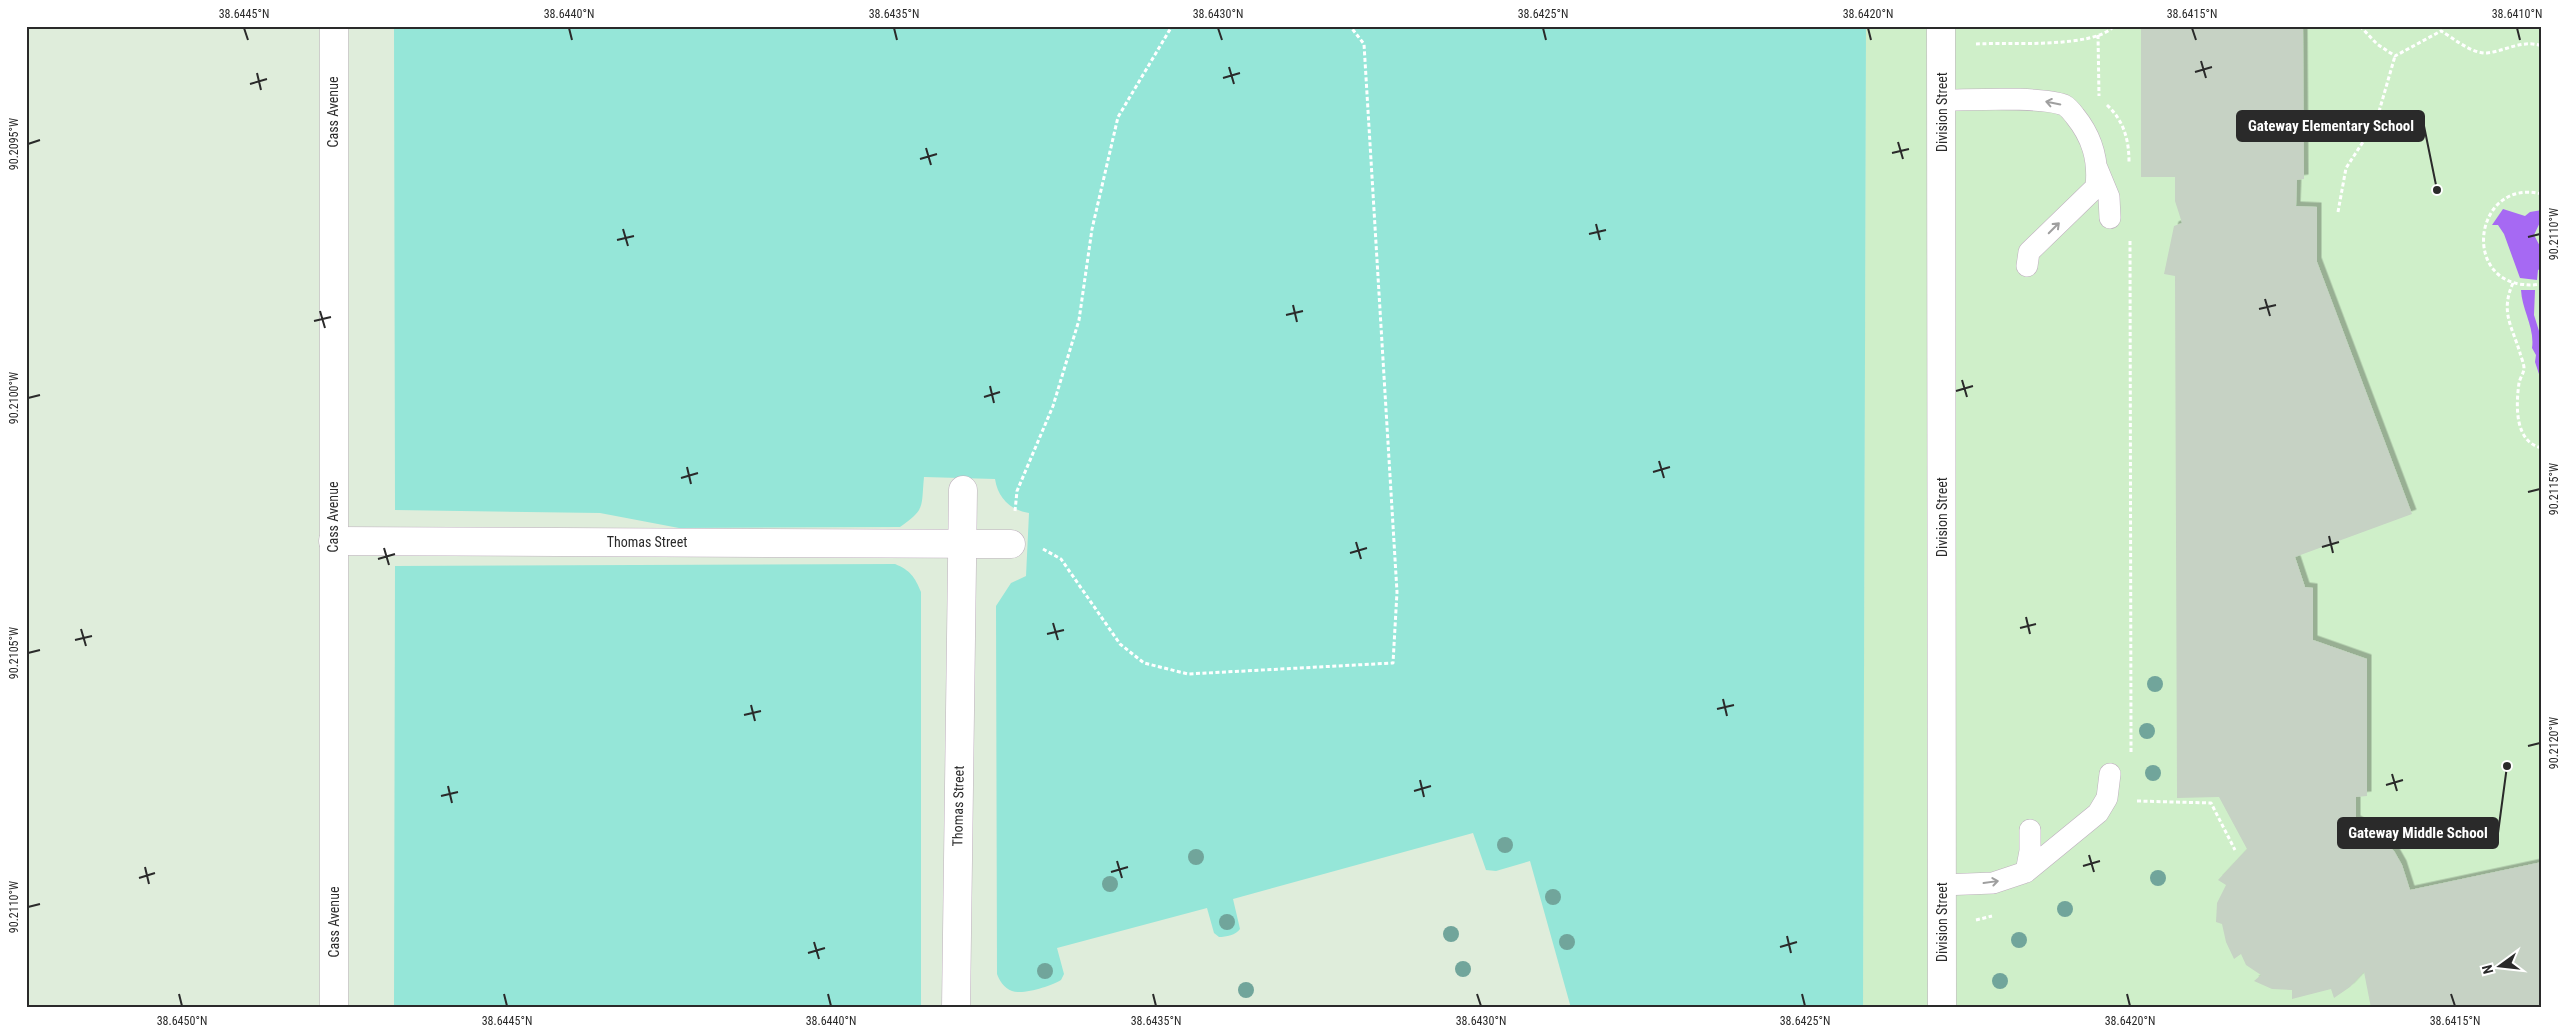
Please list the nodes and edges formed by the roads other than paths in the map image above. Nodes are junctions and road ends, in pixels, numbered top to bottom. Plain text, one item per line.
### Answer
1 (334, 26) edge
2 (1941, 26) edge
3 (1942, 100) junction
4 (2098, 168) junction
5 (2110, 218) dead end
6 (2027, 266) dead end
7 (963, 490) dead end
8 (333, 541) junction
9 (962, 543) junction
10 (1011, 544) road end
11 (2110, 774) dead end
12 (2030, 830) dead end
13 (2026, 872) junction
14 (1942, 885) junction
15 (334, 1008) edge
16 (956, 1008) edge
17 (1942, 1008) edge

1 - 8 street, Cass Avenue
2 - 3 street, Division Street
4 -> 3 lane
3 - 14 street, Division Street
4 - 5 lane
6 -> 4 lane
7 - 9 street, Thomas Street
8 - 9 street, Thomas Street
8 - 15 street, Cass Avenue
9 - 10 street, Thomas Street
9 - 16 street, Thomas Street
11 - 13 lane
12 - 13 lane
14 -> 13 lane
14 - 17 street, Division Street

